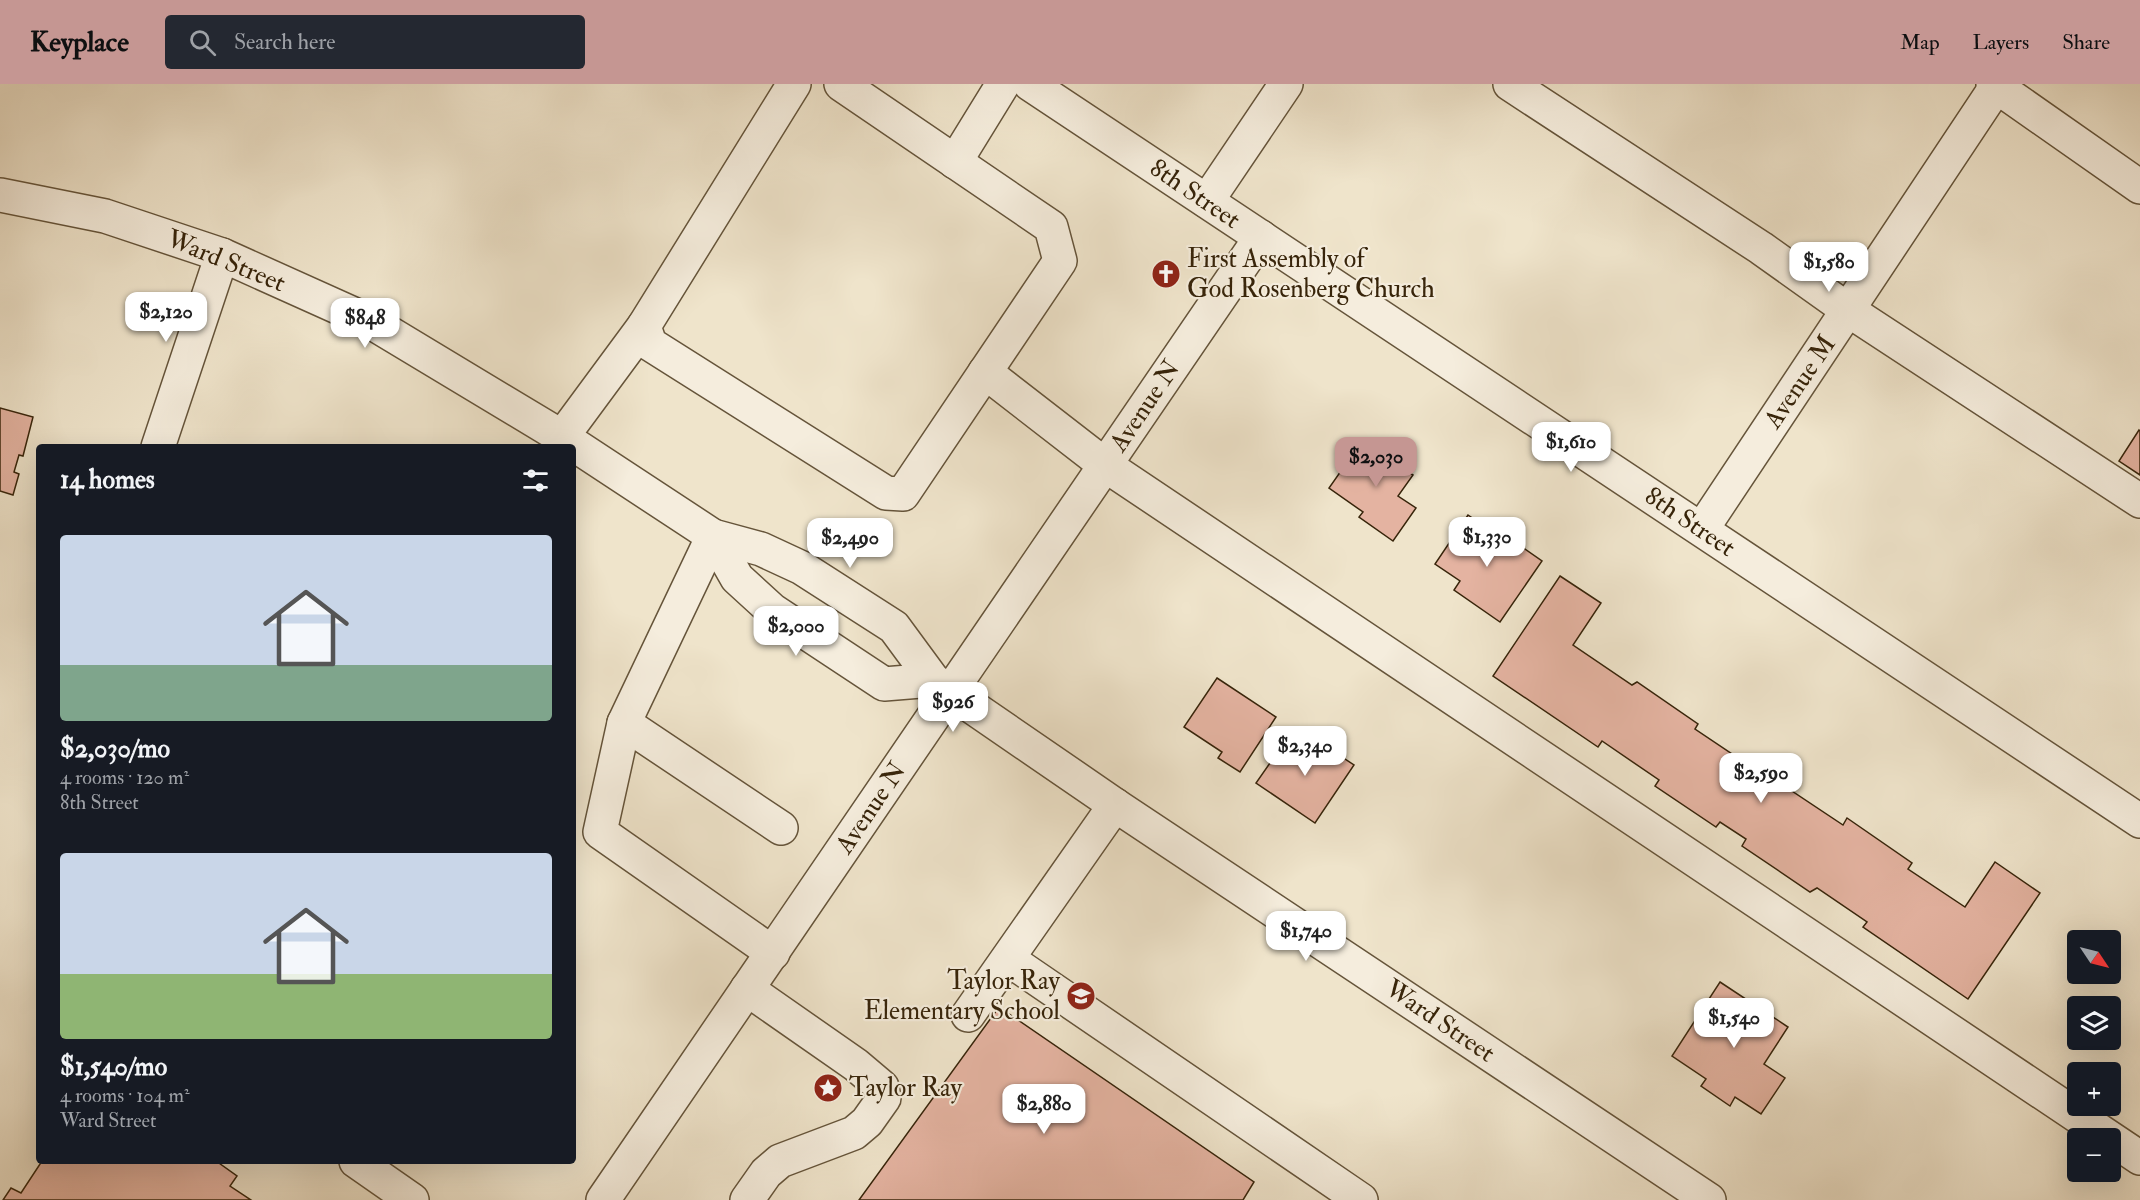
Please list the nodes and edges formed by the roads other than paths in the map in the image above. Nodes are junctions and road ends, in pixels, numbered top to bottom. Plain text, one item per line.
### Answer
1 (794, 84) edge
2 (841, 84) edge
3 (1004, 84) edge
4 (1030, 84) edge
5 (1286, 84) edge
6 (1510, 84) edge
7 (1996, 85) edge
8 (955, 162) junction
9 (2140, 187) edge
10 (0, 195) edge
11 (1207, 201) junction
12 (1261, 237) junction
13 (222, 255) junction
14 (1848, 310) junction
15 (644, 326) junction
16 (985, 372) junction
17 (562, 437) junction
18 (159, 444) edge
19 (573, 444) edge
20 (576, 446) edge
21 (1105, 465) junction
22 (2140, 501) edge
23 (1701, 530) junction
24 (713, 536) junction
25 (941, 686) junction
26 (624, 723) junction
27 (1115, 805) junction
28 (2140, 821) edge
29 (781, 828) dead end
30 (772, 953) junction
31 (1008, 959) junction
32 (747, 989) junction
33 (968, 1015) dead end
34 (2140, 1158) edge
35 (360, 1164) edge
36 (412, 1200) edge
37 (603, 1200) edge
38 (747, 1200) edge
39 (1361, 1200) edge
40 (1709, 1200) edge

1 - 15 street
2 - 8 street
3 - 8 street
4 - 11 street, 8th Street
5 - 11 street
6 - 14 street
7 - 9 street
7 - 14 street, Avenue M
8 - 16 street
10 - 13 street, Ward Street
11 - 12 street, 8th Street
12 - 21 street, Avenue N
12 - 23 street, 8th Street
13 - 17 street, Ward Street
13 - 18 street
14 - 22 street
14 - 23 street, Avenue M
15 - 16 street
15 - 17 street
16 - 21 street
17 - 19 street, Ward Street
20 - 24 street, Ward Street
21 - 25 street, Avenue N
21 - 34 street
23 - 28 street, 8th Street
24 - 25 street, Ward Street
24 - 25 street, Ward Street
24 - 26 street
25 - 27 street, Ward Street
25 - 30 street, Avenue N
26 - 29 street
26 - 30 street
27 - 31 street
27 - 40 street, Ward Street
30 - 32 street, Avenue N
31 - 33 street
31 - 39 street
32 - 37 street, Avenue N
32 - 38 street
35 - 36 street

